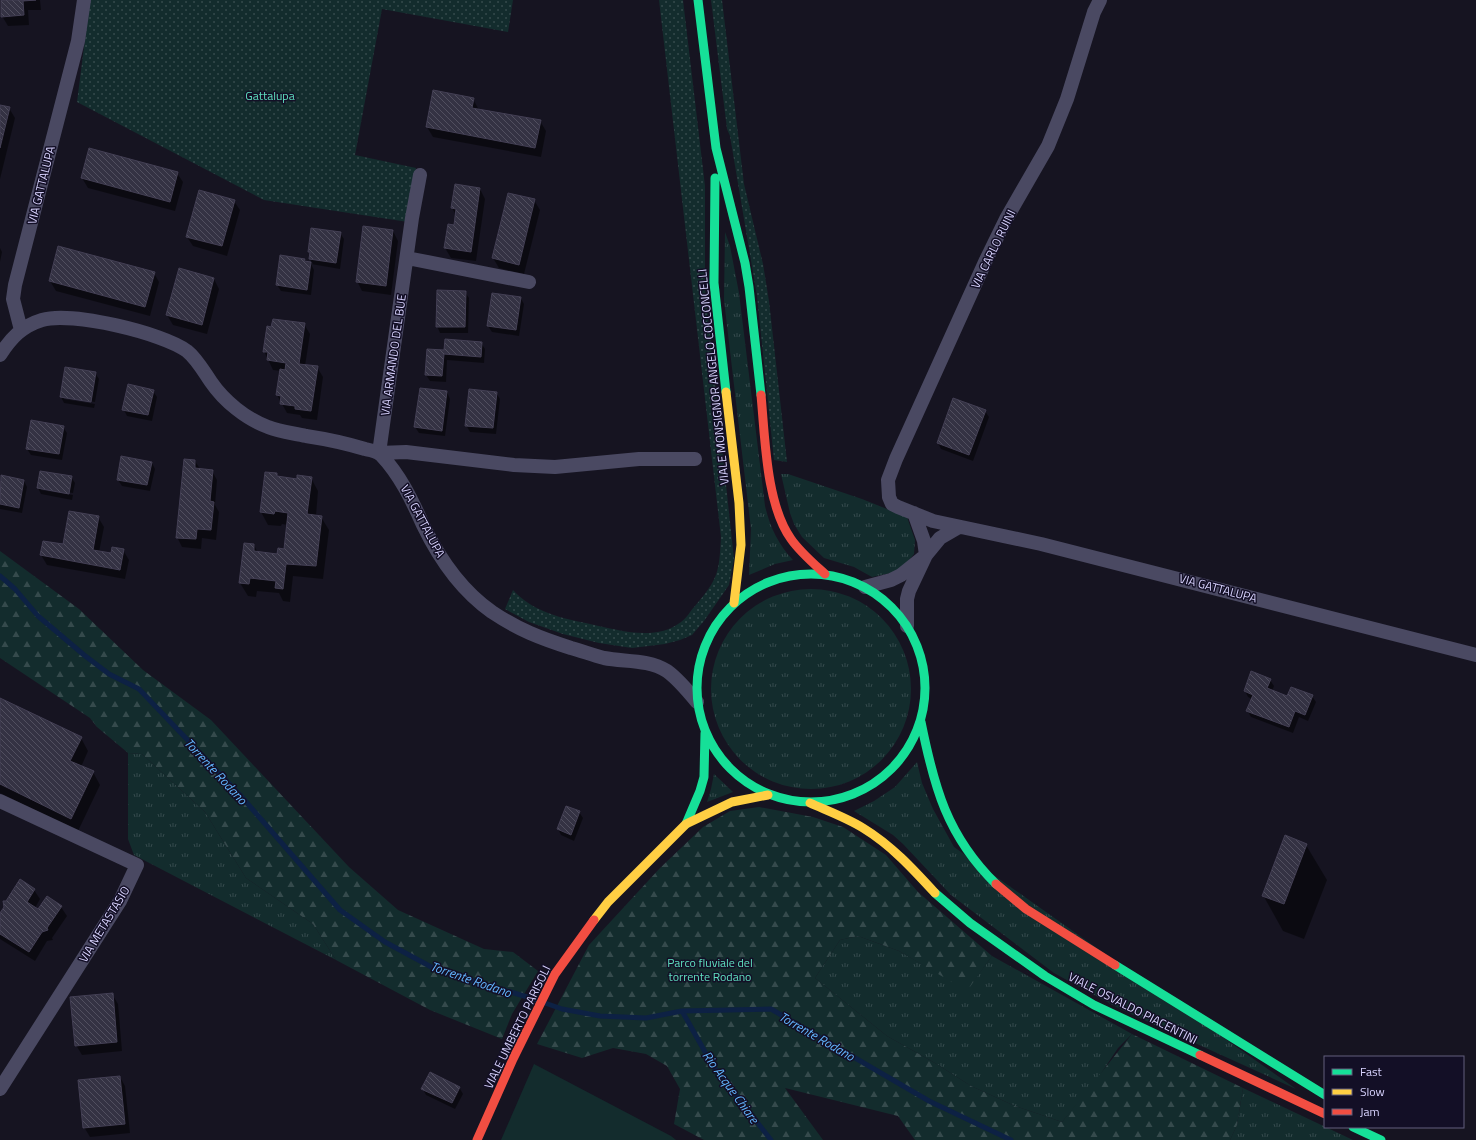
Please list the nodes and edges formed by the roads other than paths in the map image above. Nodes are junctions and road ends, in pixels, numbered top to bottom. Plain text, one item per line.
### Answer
1 (84, 0) edge
2 (698, 0) edge
3 (1100, 0) edge
4 (716, 148) junction
5 (420, 175) dead end
6 (406, 258) junction
7 (529, 282) dead end
8 (21, 330) junction
9 (0, 355) edge
10 (379, 453) junction
11 (695, 458) dead end
12 (888, 497) joint
13 (914, 513) junction
14 (959, 527) junction
15 (926, 555) junction
16 (825, 574) junction
17 (865, 587) junction
18 (734, 603) junction
19 (907, 626) junction
20 (1476, 655) edge
21 (697, 702) junction
22 (922, 722) junction
23 (705, 733) junction
24 (768, 795) junction
25 (0, 801) edge
26 (810, 803) junction
27 (686, 824) junction
28 (0, 1089) edge
29 (1324, 1094) edge
30 (1324, 1114) edge
31 (1356, 1128) edge
32 (1376, 1128) edge
33 (1386, 1138) edge
34 (477, 1140) edge

1 - 8 street, VIA GATTALUPA
2 - 4 main road, VIALE MONSIGNOR ANGELO COCCONCELLI
3 - 12 street, VIA CARLO RUINI
4 - 16 main road, VIALE MONSIGNOR ANGELO COCCONCELLI
4 - 18 main road, VIALE MONSIGNOR ANGELO COCCONCELLI
5 - 6 street, VIA ARMANDO DEL BUE
6 - 7 street
6 - 10 street, VIA ARMANDO DEL BUE
8 - 9 street
8 - 10 street
10 - 11 street
10 - 21 street, VIA GATTALUPA
12 - 13 street, VIA GATTALUPA
13 - 14 street, VIA GATTALUPA
13 - 15 street
14 - 15 street
14 - 20 street, VIA GATTALUPA
15 - 17 street
15 - 19 street
16 - 17 main road
16 - 18 main road
17 - 19 main road
18 - 21 main road
19 - 22 main road
21 - 23 main road
22 - 26 main road
22 - 29 main road, VIALE OSVALDO PIACENTINI
23 - 24 main road
23 - 27 main road, VIALE UMBERTO PARISOLI
24 - 26 main road
24 - 27 main road, VIALE UMBERTO PARISOLI
25 - 28 street, VIA METASTASIO
26 - 30 main road, VIALE OSVALDO PIACENTINI
27 - 34 main road, VIALE UMBERTO PARISOLI
31 - 33 main road
32 - 33 main road

